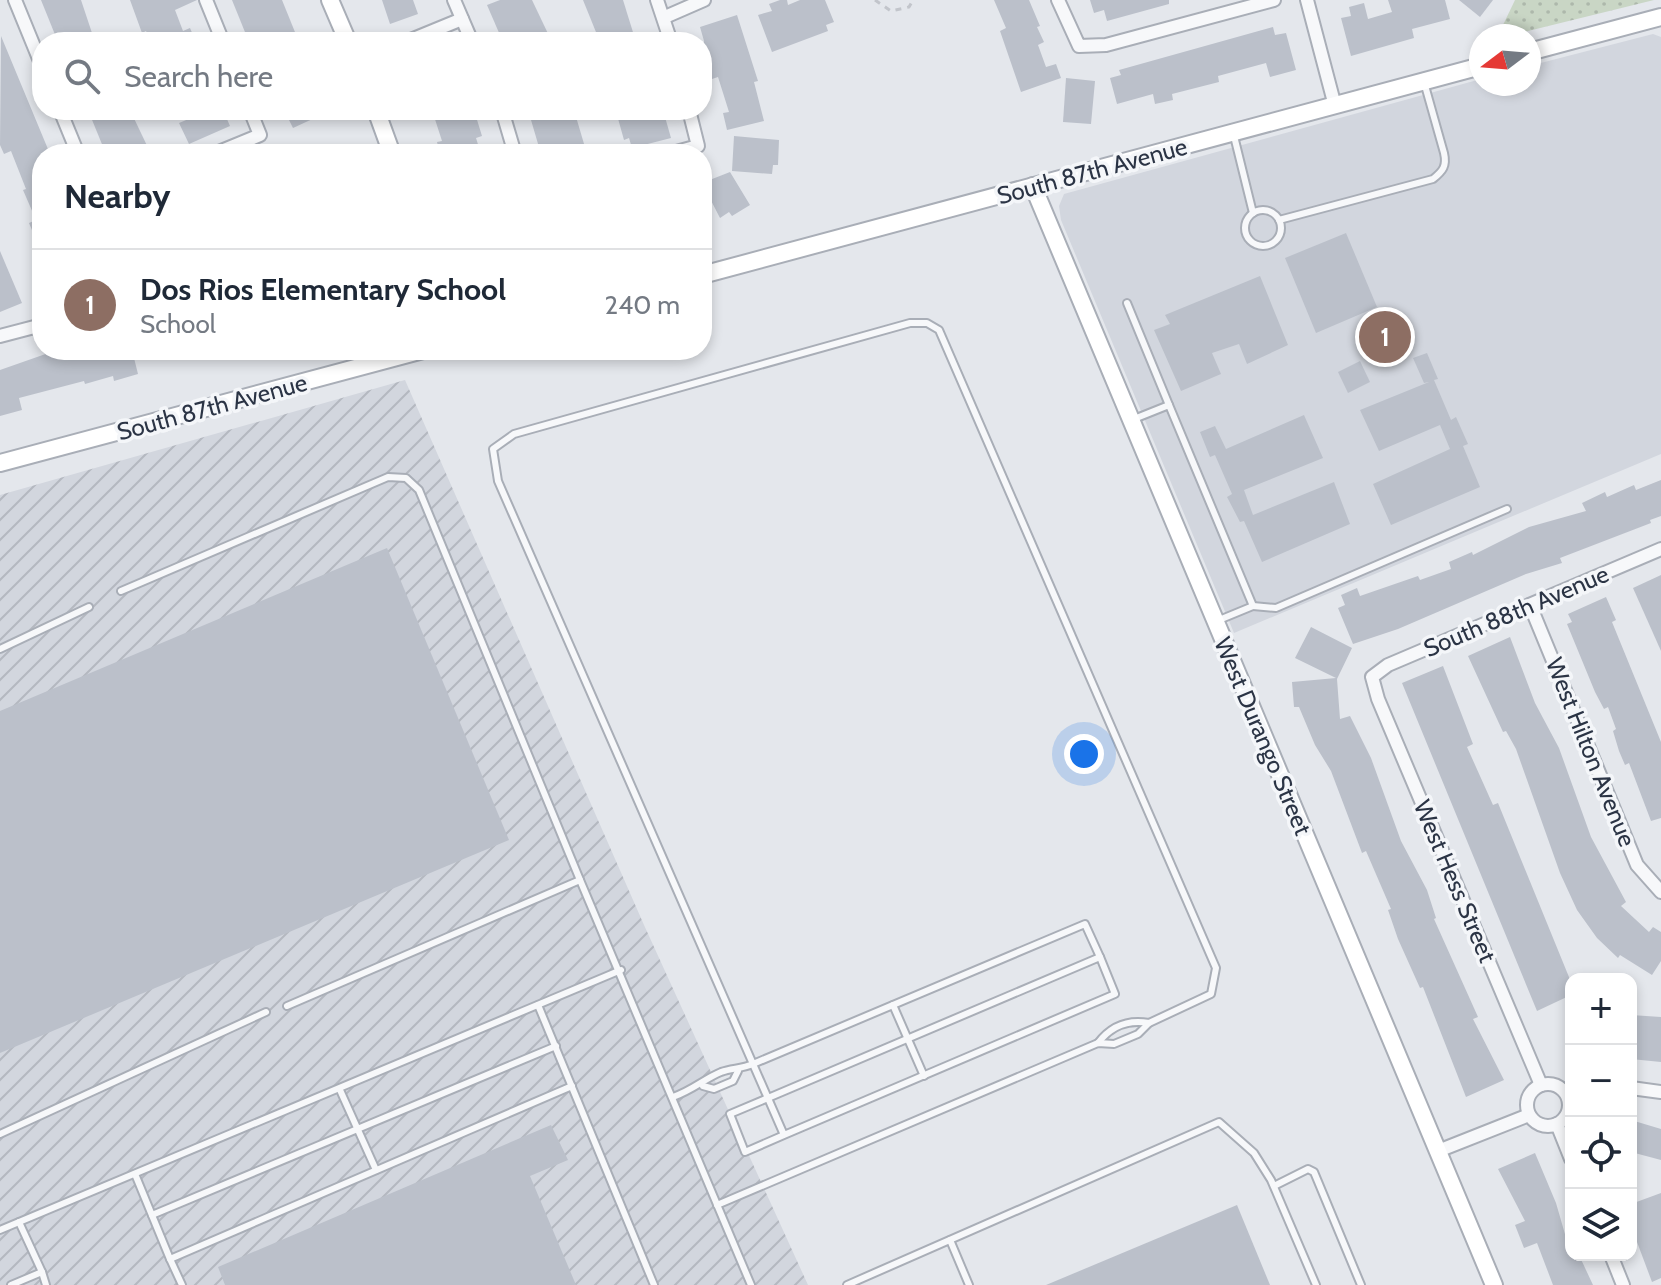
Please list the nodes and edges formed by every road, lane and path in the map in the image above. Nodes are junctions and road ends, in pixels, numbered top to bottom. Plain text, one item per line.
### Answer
1 (15, 0) edge
2 (206, 0) edge
3 (330, 0) edge
4 (454, 0) edge
5 (657, 0) edge
6 (704, 0) edge
7 (875, 0) edge
8 (913, 0) edge
9 (1058, 0) edge
10 (1274, 0) edge
11 (1307, 0) edge
12 (665, 17) junction
13 (1661, 17) edge
14 (462, 19) junction
15 (219, 32) edge
16 (344, 32) edge
17 (430, 32) edge
18 (468, 32) edge
19 (669, 32) edge
20 (32, 42) edge
21 (1541, 49) edge
22 (1469, 69) edge
23 (1424, 82) junction
24 (1335, 106) junction
25 (64, 120) edge
26 (254, 120) edge
27 (380, 120) edge
28 (505, 120) edge
29 (692, 120) edge
30 (1233, 133) junction
31 (74, 144) edge
32 (238, 144) edge
33 (388, 144) edge
34 (512, 144) edge
35 (698, 144) edge
36 (1033, 186) junction
37 (1253, 213) junction
38 (1279, 220) junction
39 (712, 272) edge
40 (1127, 303) dead end
41 (32, 328) edge
42 (0, 336) edge
43 (386, 360) edge
44 (1169, 405) junction
45 (1130, 421) junction
46 (0, 463) edge
47 (1507, 509) dead end
48 (1661, 549) edge
49 (121, 591) dead end
50 (1530, 605) junction
51 (1253, 606) junction
52 (89, 607) dead end
53 (1215, 622) junction
54 (0, 649) edge
55 (1372, 677) joint
56 (580, 880) junction
57 (1661, 892) edge
58 (1100, 957) junction
59 (621, 970) junction
60 (538, 1005) junction
61 (893, 1005) junction
62 (287, 1006) dead end
63 (266, 1012) dead end
64 (1149, 1023) junction
65 (907, 1039) junction
66 (1098, 1043) junction
67 (556, 1046) junction
68 (753, 1064) junction
69 (738, 1071) junction
70 (924, 1076) junction
71 (1541, 1085) junction
72 (572, 1086) junction
73 (703, 1086) junction
74 (1637, 1089) edge
75 (340, 1090) junction
76 (1661, 1092) edge
77 (1565, 1094) edge
78 (673, 1097) junction
79 (768, 1098) junction
80 (1529, 1115) junction
81 (1565, 1115) edge
82 (1557, 1124) junction
83 (357, 1129) junction
84 (0, 1134) edge
85 (784, 1135) junction
86 (1565, 1144) edge
87 (1438, 1151) junction
88 (376, 1170) junction
89 (135, 1174) junction
90 (1274, 1186) junction
91 (717, 1205) junction
92 (152, 1215) junction
93 (19, 1222) junction
94 (0, 1230) edge
95 (950, 1240) junction
96 (170, 1259) junction
97 (1613, 1261) edge
98 (42, 1272) junction
99 (11, 1285) edge
100 (46, 1285) edge
101 (182, 1285) edge
102 (654, 1285) edge
103 (751, 1285) edge
104 (847, 1285) edge
105 (969, 1285) edge
106 (1316, 1285) edge
107 (1361, 1285) edge
108 (1494, 1285) edge
109 (1623, 1285) edge

1 - 20 street
2 - 15 street
3 - 16 street
4 - 14 street
5 - 12 street
6 - 12 street
7 - 8 path
9 - 10 street
11 - 24 street
12 - 19 street
13 - 21 street
14 - 17 street
14 - 18 street
22 - 23 street, South 87th Avenue
23 - 24 street, South 87th Avenue
23 - 38 lane
24 - 30 street, South 87th Avenue
25 - 31 street
26 - 32 street
27 - 33 street
28 - 34 street
29 - 35 street
30 - 36 street, South 87th Avenue
30 - 37 lane
36 - 39 street, South 87th Avenue
36 - 45 street, West Durango Street
37 - 38 lane
37 - 38 lane
40 - 44 lane
41 - 42 street
43 - 46 street, South 87th Avenue
44 - 45 lane
44 - 51 lane
45 - 53 street, West Durango Street
47 - 51 lane
48 - 50 street, South 88th Avenue
49 - 56 lane
50 - 55 street, South 88th Avenue
50 - 57 street, West Hilton Avenue
51 - 53 lane
52 - 54 lane
53 - 87 street, West Durango Street
55 - 71 street, West Hess Street
56 - 59 lane
56 - 62 lane
58 - 61 lane
58 - 65 lane
58 - 70 lane
59 - 60 lane
59 - 78 lane
60 - 67 lane
60 - 75 lane
61 - 65 lane
61 - 68 lane
63 - 84 lane
64 - 66 lane
64 - 66 lane
64 - 68 lane
65 - 70 lane
65 - 79 lane
66 - 91 lane
67 - 72 lane
67 - 83 lane
68 - 69 lane
68 - 79 lane
69 - 73 lane
69 - 73 lane
70 - 85 lane
71 - 77 street
71 - 80 street
72 - 88 lane
72 - 102 lane
73 - 78 lane
74 - 76 street
75 - 83 lane
75 - 89 lane
78 - 91 lane
79 - 85 lane
79 - 85 lane
80 - 82 street
80 - 87 street
81 - 82 street
82 - 86 street
83 - 88 lane
83 - 92 lane
87 - 108 street, West Durango Street
88 - 96 lane
89 - 92 lane
89 - 93 lane
90 - 95 lane
90 - 106 lane
90 - 107 lane
91 - 103 lane
92 - 96 lane
93 - 94 lane
93 - 98 lane
95 - 104 lane
95 - 105 lane
96 - 101 lane
97 - 109 street
98 - 99 lane
98 - 100 lane

